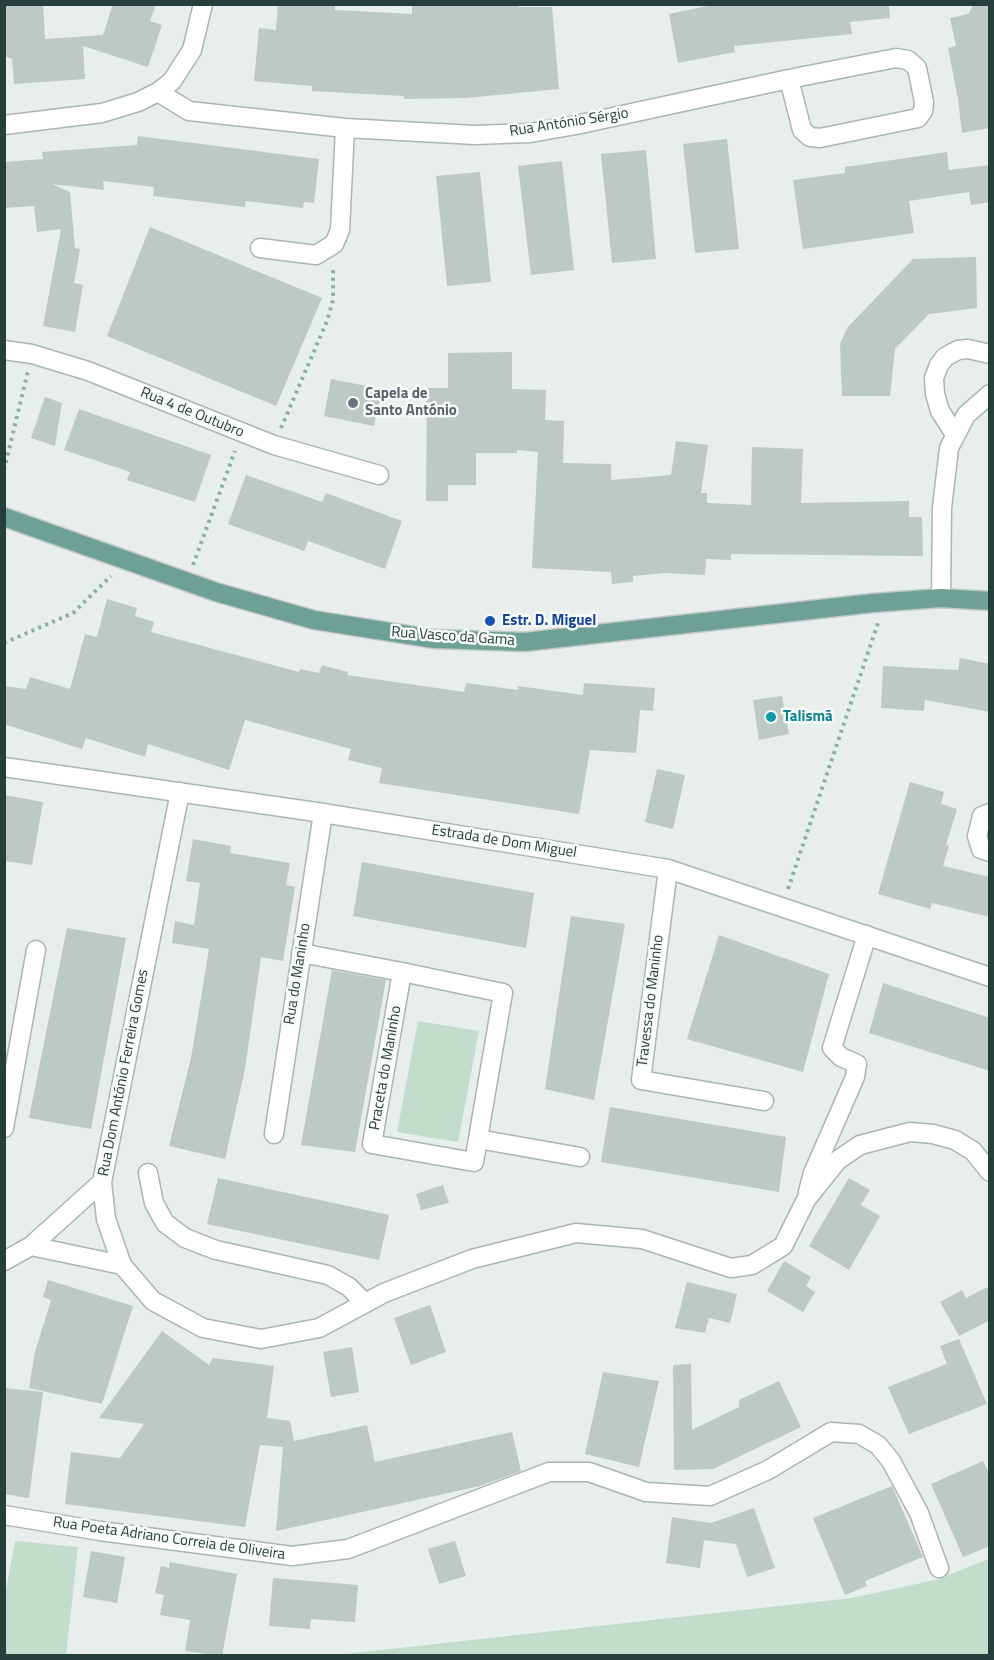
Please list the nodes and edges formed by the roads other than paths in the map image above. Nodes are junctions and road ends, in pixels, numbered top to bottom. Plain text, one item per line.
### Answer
1 (203, 4) edge
2 (789, 79) junction
3 (158, 92) junction
4 (4, 125) edge
5 (345, 128) junction
6 (260, 248) dead end
7 (4, 350) edge
8 (990, 354) edge
9 (990, 394) edge
10 (954, 433) junction
11 (380, 475) dead end
12 (4, 517) edge
13 (941, 598) junction
14 (990, 600) edge
15 (4, 767) edge
16 (180, 792) junction
17 (323, 813) junction
18 (990, 813) edge
19 (990, 852) edge
20 (668, 869) junction
21 (867, 935) junction
22 (36, 950) dead end
23 (301, 953) junction
24 (402, 972) junction
25 (990, 977) edge
26 (764, 1101) dead end
27 (4, 1128) edge
28 (274, 1134) dead end
29 (478, 1138) junction
30 (580, 1157) dead end
31 (990, 1172) edge
32 (148, 1173) dead end
33 (102, 1182) junction
34 (806, 1200) junction
35 (31, 1246) junction
36 (4, 1261) edge
37 (122, 1265) junction
38 (365, 1303) junction
39 (4, 1515) edge
40 (939, 1568) dead end

1 - 3 street
2 - 2 street, Rua António Sérgio
2 - 5 street, Rua António Sérgio
3 - 4 street
3 - 5 street, Rua António Sérgio
5 - 6 street
7 - 11 street, Rua 4 de Outubro
8 - 10 street
9 - 10 street
10 - 13 street
12 - 13 main road, Rua Vasco da Gama
13 - 14 main road, Rua Vasco da Gama
15 - 16 street, Estrada de Dom Miguel
16 - 17 street, Estrada de Dom Miguel
16 - 33 street, Rua Dom António Ferreira Gomes
17 - 20 street, Estrada de Dom Miguel
17 - 23 street, Rua do Maninho
18 - 19 street
20 - 21 street, Estrada de Dom Miguel
20 - 26 street, Travessa do Maninho
21 - 25 street, Estrada de Dom Miguel
21 - 34 street
22 - 27 street
23 - 24 street, Praceta do Maninho
23 - 28 street, Rua do Maninho
24 - 29 street, Praceta do Maninho
24 - 29 street, Praceta do Maninho
29 - 30 street
31 - 34 street, Rua Dom António Ferreira Gomes
32 - 38 street
33 - 35 street
33 - 37 street, Rua Dom António Ferreira Gomes
34 - 38 street, Rua Dom António Ferreira Gomes
35 - 36 street
35 - 37 street
37 - 38 street, Rua Dom António Ferreira Gomes
39 - 40 street, Rua Poeta Adriano Correia de Oliveira

